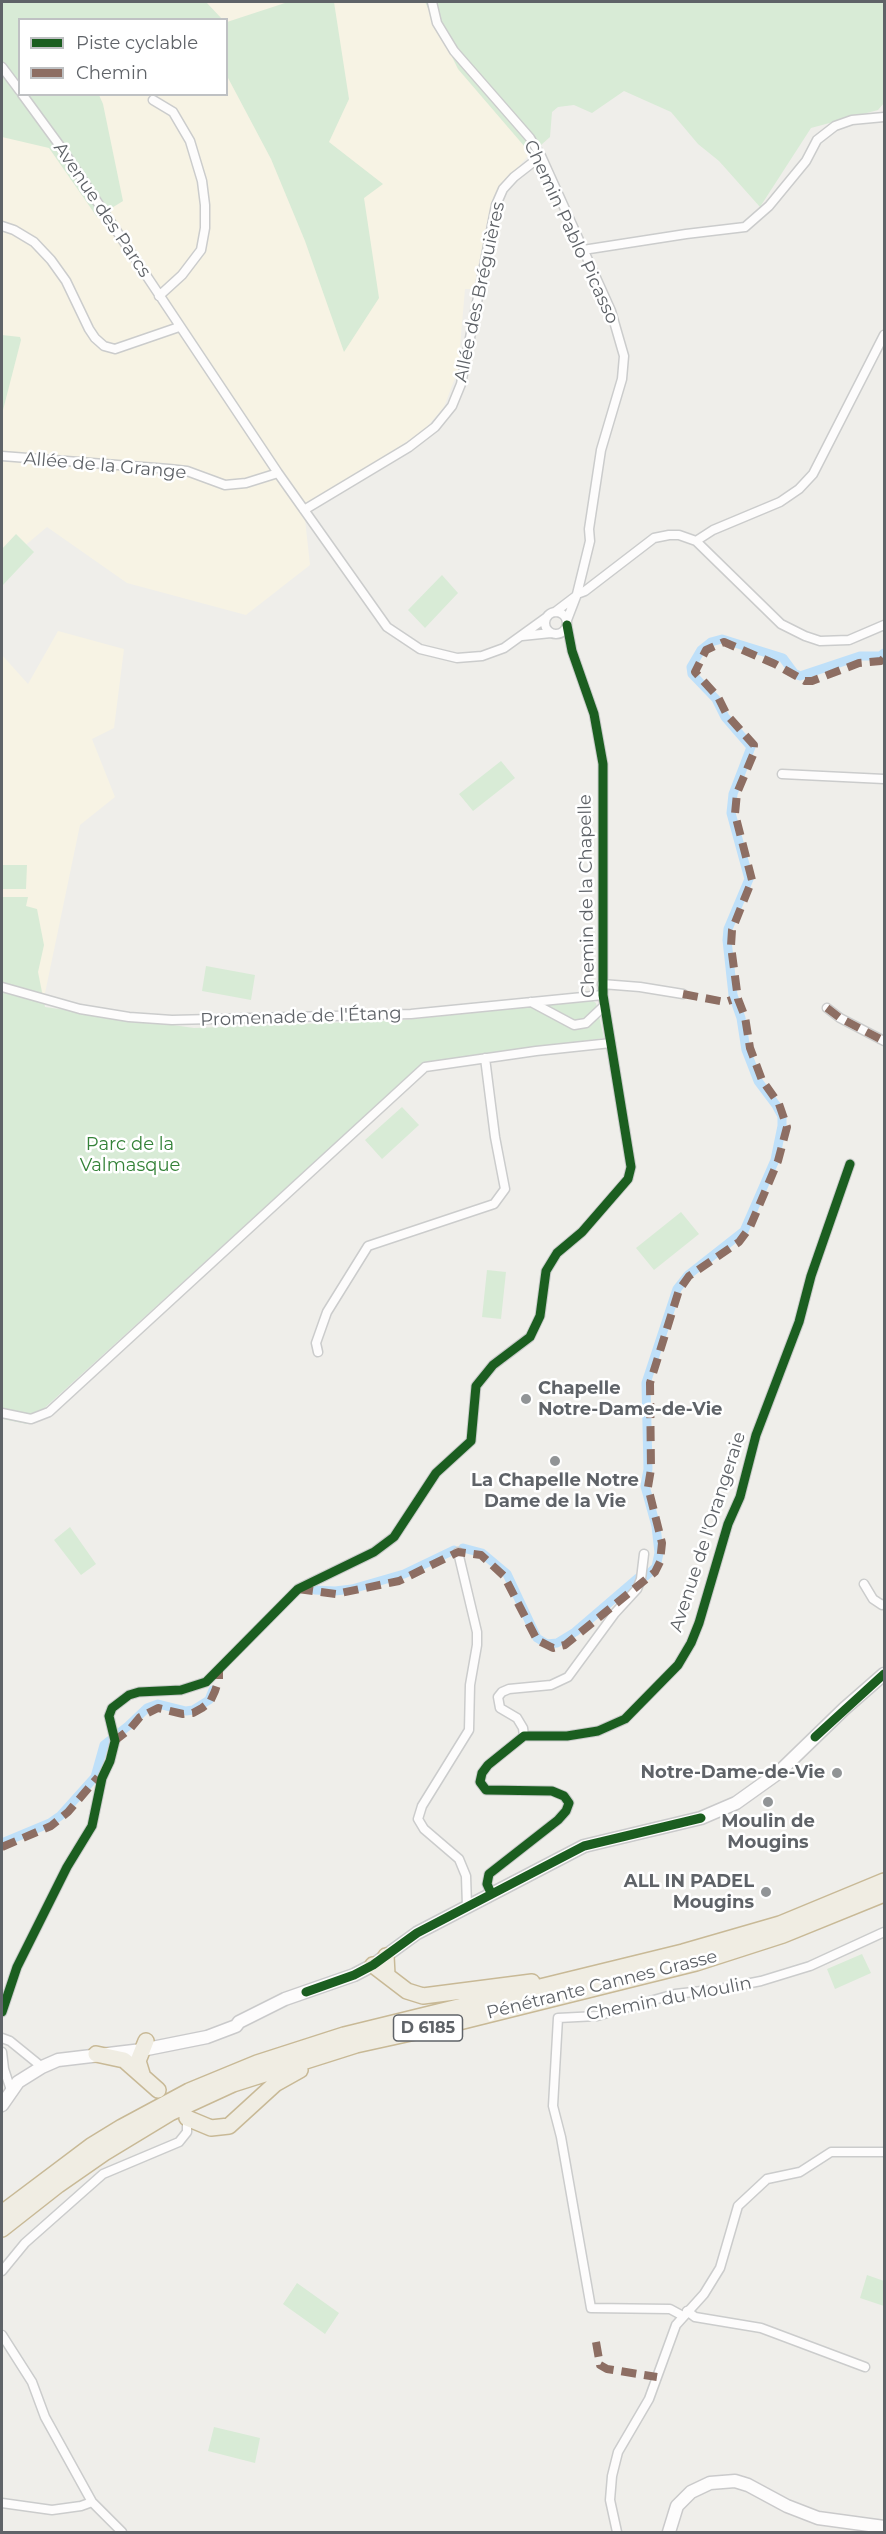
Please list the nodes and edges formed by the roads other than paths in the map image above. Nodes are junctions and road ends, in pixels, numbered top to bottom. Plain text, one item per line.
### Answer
1 (432, 2) edge
2 (2, 66) edge
3 (18, 88) edge
4 (23, 96) edge
5 (153, 100) dead end
6 (884, 117) edge
7 (541, 156) junction
8 (2, 226) edge
9 (583, 250) junction
10 (159, 296) junction
11 (179, 327) junction
12 (885, 335) edge
13 (2, 456) edge
14 (278, 473) junction
15 (304, 510) junction
16 (696, 541) junction
17 (579, 594) junction
18 (551, 615) junction
19 (567, 623) junction
20 (885, 625) edge
21 (553, 634) junction
22 (522, 636) junction
23 (572, 651) junction
24 (782, 774) dead end
25 (885, 779) edge
26 (602, 984) junction
27 (2, 987) edge
28 (683, 994) dead end
29 (603, 995) junction
30 (531, 1002) junction
31 (604, 1006) junction
32 (827, 1008) dead end
33 (885, 1041) edge
34 (612, 1043) junction
35 (485, 1058) junction
36 (850, 1164) dead end
37 (318, 1352) dead end
38 (2, 1413) edge
39 (458, 1552) dead end
40 (644, 1554) dead end
41 (864, 1584) dead end
42 (885, 1604) edge
43 (885, 1674) edge
44 (524, 1736) junction
45 (885, 1881) edge
46 (491, 1893) junction
47 (885, 1894) edge
48 (467, 1906) junction
49 (885, 1932) edge
50 (386, 1956) junction
51 (372, 1965) junction
52 (616, 1970) junction
53 (387, 1975) junction
54 (4, 1996) edge
55 (2, 2012) edge
56 (447, 2025) junction
57 (2, 2038) edge
58 (144, 2046) junction
59 (2, 2052) edge
60 (96, 2055) junction
61 (39, 2064) junction
62 (142, 2074) junction
63 (7, 2088) edge
64 (158, 2090) dead end
65 (2, 2105) edge
66 (187, 2118) joint
67 (91, 2146) junction
68 (885, 2152) edge
69 (2, 2201) edge
70 (2, 2213) edge
71 (2, 2229) edge
72 (2, 2271) edge
73 (685, 2313) junction
74 (2, 2335) edge
75 (865, 2367) dead end
76 (92, 2502) junction
77 (2, 2503) edge
78 (885, 2527) edge
79 (122, 2532) edge
80 (617, 2532) edge
81 (669, 2532) edge

1 - 7 street, Chemin Pablo Picasso
2 - 3 street
4 - 10 street, Avenue des Parcs
5 - 10 street
6 - 9 street
7 - 9 street, Chemin Pablo Picasso
7 - 15 street, Allée des Bréguières
8 - 11 street
9 - 17 street, Chemin Pablo Picasso
10 - 11 street, Avenue des Parcs
11 - 14 street, Avenue des Parcs
12 - 16 street
13 - 14 street, Allée de la Grange
14 - 15 street, Avenue des Parcs
15 - 22 street, Avenue des Parcs
16 - 17 street
16 - 20 street
17 - 18 street
17 - 19 street, Chemin Pablo Picasso
18 - 19 street
18 - 21 street
18 - 22 street, Avenue des Parcs
19 - 21 street
19 - 23 street, Chemin de la Chapelle
21 - 22 street
21 - 23 street, Chemin de la Chapelle
23 - 26 street, Chemin de la Chapelle
24 - 25 street
26 - 28 street
26 - 29 street, Chemin de la Chapelle
27 - 30 street, Promenade de l'Étang
29 - 30 street, Promenade de l'Étang
29 - 31 street, Chemin de la Chapelle
30 - 31 street
31 - 34 street, Chemin de la Chapelle
32 - 33 street
34 - 35 street
34 - 54 street, Chemin de la Chapelle
35 - 37 street
35 - 38 street
36 - 44 street, Avenue de l'Orangeraie
39 - 48 street
40 - 44 street
41 - 42 street
43 - 46 main road
44 - 46 street
45 - 52 highway, Pénétrante Cannes Grasse / D 6185
46 - 48 main road
47 - 56 highway, Pénétrante Cannes Grasse / D 6185
48 - 50 main road
49 - 73 street, Chemin du Moulin
50 - 51 main road
50 - 53 highway
51 - 53 highway
51 - 58 main road
52 - 53 highway
52 - 67 highway, Pénétrante Cannes Grasse / D 6185
54 - 55 street, Chemin de la Chapelle
56 - 66 highway
56 - 71 highway, Pénétrante Cannes Grasse / D 6185
57 - 61 street
58 - 60 main road
58 - 61 main road
58 - 62 highway
59 - 63 street
60 - 61 main road
60 - 62 highway
61 - 63 main road
62 - 64 highway
63 - 65 main road
66 - 72 street
67 - 69 highway
67 - 70 highway, Pénétrante Cannes Grasse / D 6185
68 - 73 street
73 - 75 street
73 - 80 street
74 - 76 street
76 - 77 street
76 - 79 street
78 - 81 main road

